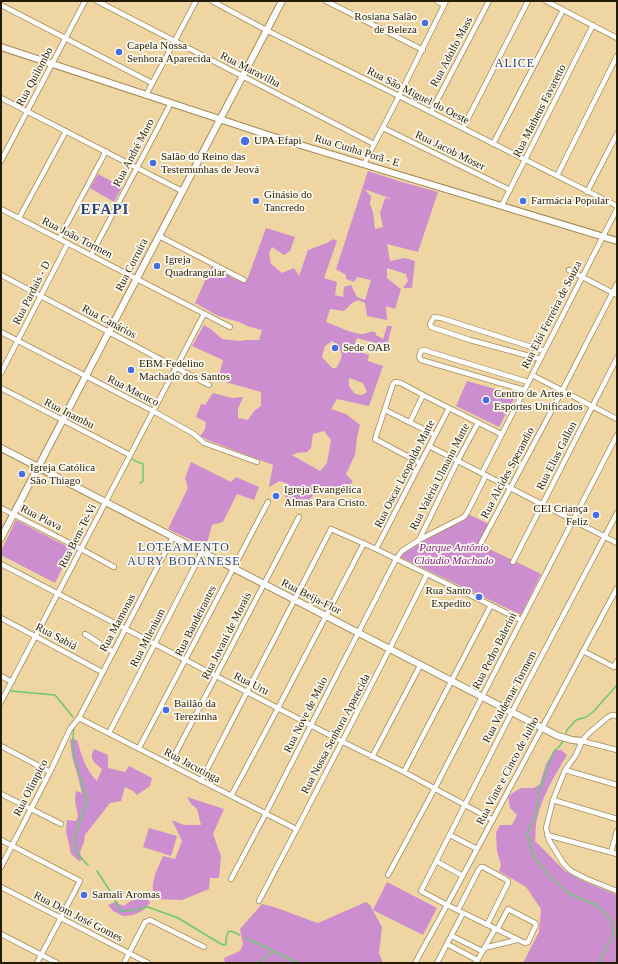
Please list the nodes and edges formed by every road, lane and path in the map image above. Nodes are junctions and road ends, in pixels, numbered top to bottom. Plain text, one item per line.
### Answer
1 (85, 1) edge
2 (97, 1) edge
3 (196, 1) edge
4 (212, 1) edge
5 (282, 1) edge
6 (326, 1) edge
7 (437, 1) edge
8 (489, 1) edge
9 (528, 1) edge
10 (546, 1) edge
11 (445, 3) edge
12 (1, 5) edge
13 (563, 10) junction
14 (593, 25) junction
15 (266, 30) junction
16 (617, 38) edge
17 (65, 39) junction
18 (174, 41) junction
19 (1, 47) edge
20 (423, 50) junction
21 (617, 56) edge
22 (52, 64) junction
23 (242, 76) junction
24 (152, 83) junction
25 (146, 95) junction
26 (400, 96) junction
27 (1, 98) edge
28 (171, 103) junction
29 (27, 112) junction
30 (431, 112) junction
31 (220, 119) junction
32 (383, 128) junction
33 (463, 128) junction
34 (66, 131) junction
35 (617, 134) edge
36 (374, 144) junction
37 (493, 144) junction
38 (106, 151) junction
39 (3, 154) edge
40 (525, 160) junction
41 (1, 161) edge
42 (364, 164) junction
43 (137, 167) junction
44 (556, 176) junction
45 (510, 190) junction
46 (182, 191) junction
47 (587, 192) junction
48 (502, 206) junction
49 (617, 208) edge
50 (1, 209) edge
51 (20, 218) junction
52 (158, 236) junction
53 (603, 236) junction
54 (59, 239) junction
55 (617, 241) edge
56 (68, 243) junction
57 (91, 255) junction
58 (569, 270) dead end
59 (1, 275) edge
60 (582, 277) junction
61 (136, 279) junction
62 (244, 280) dead end
63 (617, 284) edge
64 (615, 294) edge
65 (41, 296) junction
66 (204, 314) junction
67 (230, 328) dead end
68 (1, 332) edge
69 (108, 332) junction
70 (18, 341) junction
71 (544, 351) junction
72 (617, 358) edge
73 (540, 359) junction
74 (176, 368) junction
75 (1, 373) edge
76 (532, 375) junction
77 (85, 376) junction
78 (528, 382) junction
79 (209, 385) dead end
80 (1, 388) edge
81 (524, 390) junction
82 (562, 391) junction
83 (423, 395) junction
84 (592, 407) junction
85 (449, 408) junction
86 (385, 410) junction
87 (153, 411) junction
88 (617, 420) edge
89 (62, 421) junction
90 (410, 422) junction
91 (478, 423) junction
92 (501, 434) junction
93 (617, 434) edge
94 (435, 435) junction
95 (429, 446) junction
96 (1, 448) edge
97 (130, 455) junction
98 (458, 460) junction
99 (257, 462) dead end
100 (420, 464) junction
101 (38, 467) junction
102 (484, 474) junction
103 (510, 487) junction
104 (105, 502) junction
105 (268, 502) dead end
106 (542, 504) junction
107 (1, 508) edge
108 (617, 513) edge
109 (14, 514) junction
110 (299, 517) dead end
111 (573, 520) junction
112 (604, 536) junction
113 (173, 537) junction
114 (1, 538) edge
115 (419, 540) junction
116 (481, 543) dead end
117 (617, 543) edge
118 (364, 544) junction
119 (81, 548) junction
120 (376, 549) junction
121 (202, 552) junction
122 (396, 559) junction
123 (513, 562) dead end
124 (1, 564) edge
125 (114, 567) dead end
126 (233, 568) junction
127 (426, 574) junction
128 (264, 584) junction
129 (617, 588) edge
130 (58, 593) junction
131 (295, 600) junction
132 (491, 605) junction
133 (326, 615) junction
134 (1, 618) edge
135 (522, 620) junction
136 (125, 628) junction
137 (359, 633) junction
138 (85, 634) dead end
139 (36, 636) junction
140 (155, 644) junction
141 (390, 649) junction
142 (583, 651) junction
143 (113, 652) junction
144 (186, 660) junction
145 (617, 661) edge
146 (421, 664) junction
147 (102, 672) junction
148 (1, 676) edge
149 (217, 676) junction
150 (451, 680) junction
151 (12, 682) junction
152 (248, 692) junction
153 (482, 696) junction
154 (1, 702) edge
155 (278, 708) junction
156 (512, 712) junction
157 (617, 716) edge
158 (79, 718) junction
159 (311, 725) junction
160 (542, 728) junction
161 (109, 733) junction
162 (582, 741) junction
163 (343, 742) junction
164 (1, 746) edge
165 (139, 748) junction
166 (617, 750) edge
167 (372, 756) junction
168 (170, 764) junction
169 (565, 770) junction
170 (50, 772) junction
171 (404, 772) junction
172 (201, 781) junction
173 (617, 785) edge
174 (435, 788) junction
175 (1, 794) edge
176 (231, 796) junction
177 (553, 800) junction
178 (465, 804) junction
179 (30, 809) junction
180 (266, 813) junction
181 (617, 819) edge
182 (493, 820) junction
183 (61, 824) dead end
184 (296, 829) junction
185 (617, 831) edge
186 (450, 835) junction
187 (547, 835) junction
188 (1, 840) edge
189 (12, 846) junction
190 (477, 849) junction
191 (611, 852) junction
192 (617, 854) edge
193 (436, 862) junction
194 (1, 867) edge
195 (388, 875) dead end
196 (463, 876) junction
197 (231, 879) dead end
198 (1, 887) edge
199 (617, 891) edge
200 (259, 901) dead end
201 (447, 905) junction
202 (458, 910) junction
203 (463, 913) junction
204 (61, 918) junction
205 (487, 925) junction
206 (496, 929) junction
207 (1, 934) edge
208 (452, 936) junction
209 (517, 940) junction
210 (447, 944) junction
211 (204, 947) dead end
212 (483, 950) junction
213 (129, 954) junction
214 (42, 955) junction
215 (476, 962) edge
216 (37, 963) edge
217 (57, 963) edge
218 (124, 963) edge
219 (148, 963) edge
220 (415, 963) edge
221 (437, 963) edge

1 - 17 street, Rua Quilombo
2 - 18 street, Rua Maravilha
3 - 18 street
4 - 15 street, Rua São Miguel do Oeste
5 - 15 street, Rua Corruíra
6 - 20 street
7 - 11 street
8 - 30 street, Rua Adolfo Mass
9 - 33 street
10 - 13 street
11 - 20 street
12 - 17 street
13 - 14 street
13 - 37 street
14 - 16 street
14 - 40 street, Rua Matheus Favaretto
15 - 23 street, Rua Corruíra
15 - 26 street, Rua São Miguel do Oeste
17 - 22 street, Rua Quilombo
17 - 24 street
18 - 23 street, Rua Maravilha
18 - 24 street
19 - 22 street, Rua Cunha Porã - E
20 - 26 street
21 - 44 street
22 - 25 street, Rua Cunha Porã - E
22 - 29 street, Rua Quilombo
23 - 31 street, Rua Corruíra
23 - 36 street, Rua Maravilha
24 - 25 street
25 - 28 street, Rua Cunha Porã - E
26 - 30 street, Rua São Miguel do Oeste
26 - 32 street
27 - 29 street
28 - 31 street, Rua Cunha Porã - E
28 - 43 street, Rua André Moro
29 - 34 street
29 - 39 street, Rua Quilombo
30 - 33 street, Rua São Miguel do Oeste
31 - 42 street, Rua Cunha Porã - E
31 - 46 street, Rua Corruíra
32 - 36 street
32 - 45 street, Rua Jacob Moser
33 - 37 street, Rua São Miguel do Oeste
34 - 38 street
34 - 51 street
35 - 47 street
36 - 42 street
37 - 40 street, Rua São Miguel do Oeste
38 - 43 street
38 - 54 street
39 - 41 street, Rua Quilombo
40 - 44 street, Rua São Miguel do Oeste
40 - 45 street, Rua Matheus Favaretto
42 - 48 street, Rua Cunha Porã - E
43 - 46 street
43 - 57 street, Rua André Moro
44 - 47 street, Rua São Miguel do Oeste
45 - 48 street, Rua Matheus Favaretto
46 - 52 street, Rua Corruíra
47 - 49 street, Rua São Miguel do Oeste
48 - 53 street, Rua Cunha Porã - E
49 - 53 street, Rua Elói Ferreira de Souza
50 - 51 street, Rua João Tormen
51 - 54 street, Rua João Tormen
52 - 61 street, Rua Corruíra
52 - 62 street
53 - 55 street, Rua Cunha Porã - E
53 - 60 street, Rua Elói Ferreira de Souza
54 - 56 street, Rua João Tormen
56 - 57 street, Rua João Tormen
56 - 65 street, Rua Pardais - D
57 - 61 street, Rua João Tormen
58 - 60 street
59 - 65 street, Rua Canários
60 - 64 street
60 - 71 street, Rua Elói Ferreira de Souza
61 - 66 street, Rua João Tormen
61 - 69 street, Rua Corruíra
63 - 64 street, Rua Alcides Sperandio
64 - 82 street, Rua Alcides Sperandio
65 - 69 street, Rua Canários
65 - 70 street, Rua Pardais - D
66 - 67 street, Rua João Tormen
66 - 74 street, Rua Bem-Te-Vi
68 - 70 street, Rua Macuco
69 - 74 street, Rua Canários
69 - 77 street, Rua Corruíra
70 - 75 street, Rua Pardais - D
70 - 77 street, Rua Macuco
71 - 73 street, Rua Elói Ferreira de Souza
71 - 73 street
72 - 84 street, Rua Elias Gallon
73 - 76 street, Rua Elói Ferreira de Souza
74 - 79 street, Rua Canários
74 - 87 street, Rua Bem-Te-Vi
76 - 78 street, Rua Elói Ferreira de Souza
76 - 82 street
77 - 87 street, Rua Macuco
77 - 89 street, Rua Corruíra
78 - 81 street, Rua Elói Ferreira de Souza
78 - 81 street
80 - 89 street, Rua Inambu
81 - 92 street, Rua Elói Ferreira de Souza
82 - 84 street
82 - 103 street, Rua Alcides Sperandio
83 - 85 street
83 - 86 street
83 - 90 street
84 - 88 street
84 - 106 street, Rua Elias Gallon
85 - 91 street
85 - 94 street, Rua Oscar Leopoldo Matte
86 - 90 street
86 - 100 street
87 - 97 street, Rua Bem-Te-Vi
87 - 99 street, Rua Macuco
89 - 97 street, Rua Inambu
89 - 101 street, Rua Corruíra
90 - 94 street
91 - 92 street
91 - 98 street, Rua Valéria Ulmann Matte
92 - 102 street, Rua Elói Ferreira de Souza
93 - 111 street, Rua Pedro Balerini
94 - 95 street, Rua Oscar Leopoldo Matte
95 - 98 street
95 - 100 street, Rua Oscar Leopoldo Matte
96 - 101 street, Rua Beija-Flor
97 - 104 street, Rua Bem-Te-Vi
98 - 102 street
98 - 115 street, Rua Valéria Ulmann Matte
100 - 120 street, Rua Oscar Leopoldo Matte
101 - 104 street, Rua Beija-Flor
101 - 109 street, Rua Corruíra
102 - 103 street
102 - 115 street, Rua Elói Ferreira de Souza
103 - 106 street
103 - 116 street, Rua Alcides Sperandio
104 - 113 street, Rua Beija-Flor
104 - 119 street, Rua Bem-Te-Vi
105 - 126 street, Rua Bandeirantes
106 - 111 street
106 - 123 street, Rua Elias Gallon
107 - 109 street, Rua Piava
108 - 112 street, Rua Valdemar Tormem
109 - 114 street, Rua Corruíra
109 - 119 street, Rua Piava
110 - 128 street, Rua Jovani de Morais
111 - 112 street
111 - 135 street, Rua Pedro Balerini
112 - 117 street
112 - 156 street, Rua Valdemar Tormem
113 - 121 street, Rua Beija-Flor
113 - 136 street, Rua Mamonas
115 - 122 street, Rua Elói Ferreira de Souza
118 - 120 street
118 - 131 street
118 - 133 street
119 - 125 street, Rua Piava
119 - 130 street, Rua Bem-Te-Vi
120 - 122 street
121 - 126 street, Rua Beija-Flor
121 - 140 street, Rua Milenium
122 - 127 street
122 - 137 street, Rua Nove de Maio
124 - 130 street, Rua Uru
126 - 128 street, Rua Beija-Flor
126 - 144 street, Rua Bandeirantes
127 - 132 street
127 - 141 street, Rua Nossa Senhora Aparecida
128 - 131 street, Rua Beija-Flor
128 - 149 street, Rua Jovani de Morais
129 - 142 street, Rua Vinte e Cinco de Julho
130 - 136 street, Rua Uru
130 - 139 street, Rua Bem-Te-Vi
131 - 133 street, Rua Beija-Flor
131 - 152 street
132 - 135 street
132 - 150 street
133 - 137 street, Rua Beija-Flor
133 - 155 street
134 - 139 street, Rua Sabiá
135 - 153 street, Rua Pedro Balerini
136 - 140 street, Rua Uru
136 - 143 street, Rua Mamonas
137 - 141 street, Rua Beija-Flor
137 - 159 street, Rua Nove de Maio
138 - 143 street
139 - 147 street, Rua Sabiá
139 - 151 street, Rua Bem-Te-Vi
140 - 144 street, Rua Uru
140 - 161 street, Rua Milenium
141 - 146 street, Rua Beija-Flor
141 - 163 street, Rua Nossa Senhora Aparecida
142 - 145 street
142 - 160 street, Rua Vinte e Cinco de Julho
143 - 147 street, Rua Mamonas
144 - 149 street, Rua Uru
144 - 165 street, Rua Bandeirantes
146 - 150 street, Rua Beija-Flor
146 - 167 street
147 - 158 street, Rua Mamonas
148 - 151 street
149 - 152 street, Rua Uru
149 - 168 street, Rua Jovani de Morais
150 - 153 street, Rua Beija-Flor
150 - 171 street
151 - 154 street, Rua Bem-Te-Vi
152 - 155 street, Rua Uru
152 - 172 street
153 - 156 street, Rua Beija-Flor
153 - 174 street, Rua Pedro Balerini
155 - 159 street, Rua Uru
155 - 176 street
156 - 160 street, Rua Beija-Flor
156 - 178 street, Rua Valdemar Tormem
157 - 162 street
158 - 161 street, Rua Jacutinga
158 - 170 street, Rua Olímpico
159 - 163 street, Rua Uru
159 - 180 street, Rua Nove de Maio
160 - 162 street, Rua Beija-Flor
160 - 182 street, Rua Vinte e Cinco de Julho
161 - 165 street, Rua Jacutinga
162 - 166 street, Rua Beija-Flor
162 - 169 street
163 - 167 street, Rua Uru
163 - 184 street, Rua Nossa Senhora Aparecida
164 - 170 street
165 - 168 street, Rua Jacutinga
167 - 171 street, Rua Uru
168 - 172 street, Rua Jacutinga
169 - 173 street
169 - 177 street
170 - 179 street, Rua Olímpico
171 - 174 street, Rua Uru
172 - 176 street, Rua Jacutinga
174 - 178 street, Rua Uru
174 - 195 street, Rua Pedro Balerini
175 - 179 street
176 - 180 street, Rua Jacutinga
177 - 181 street
177 - 187 street
178 - 182 street, Rua Uru
178 - 186 street, Rua Valdemar Tormem
179 - 183 street
179 - 189 street, Rua Olímpico
180 - 184 street, Rua Jacutinga
180 - 197 street, Rua Nove de Maio
182 - 190 street, Rua Vinte e Cinco de Julho
184 - 200 street, Rua Nossa Senhora Aparecida
185 - 191 street
186 - 190 street
186 - 193 street, Rua Valdemar Tormem
187 - 191 street
187 - 199 street
188 - 189 street
189 - 194 street, Rua Olímpico
189 - 204 street
190 - 196 street, Rua Vinte e Cinco de Julho
191 - 192 street
193 - 196 street
193 - 201 street, Rua Valdemar Tormem
196 - 201 street, Rua Vinte e Cinco de Julho
198 - 204 street, Rua Dom José Gomes
201 - 202 street
201 - 220 street, Rua Vinte e Cinco de Julho
202 - 203 street
202 - 205 street
203 - 205 street
203 - 208 street
204 - 213 street, Rua Dom José Gomes
204 - 214 street
205 - 206 street
206 - 209 street
206 - 209 street
206 - 212 street
207 - 214 street
208 - 210 street
208 - 212 street
209 - 212 street
210 - 215 street
210 - 221 street
211 - 213 street
212 - 215 street
213 - 218 street
213 - 219 street, Rua Dom José Gomes
214 - 216 street
214 - 217 street

